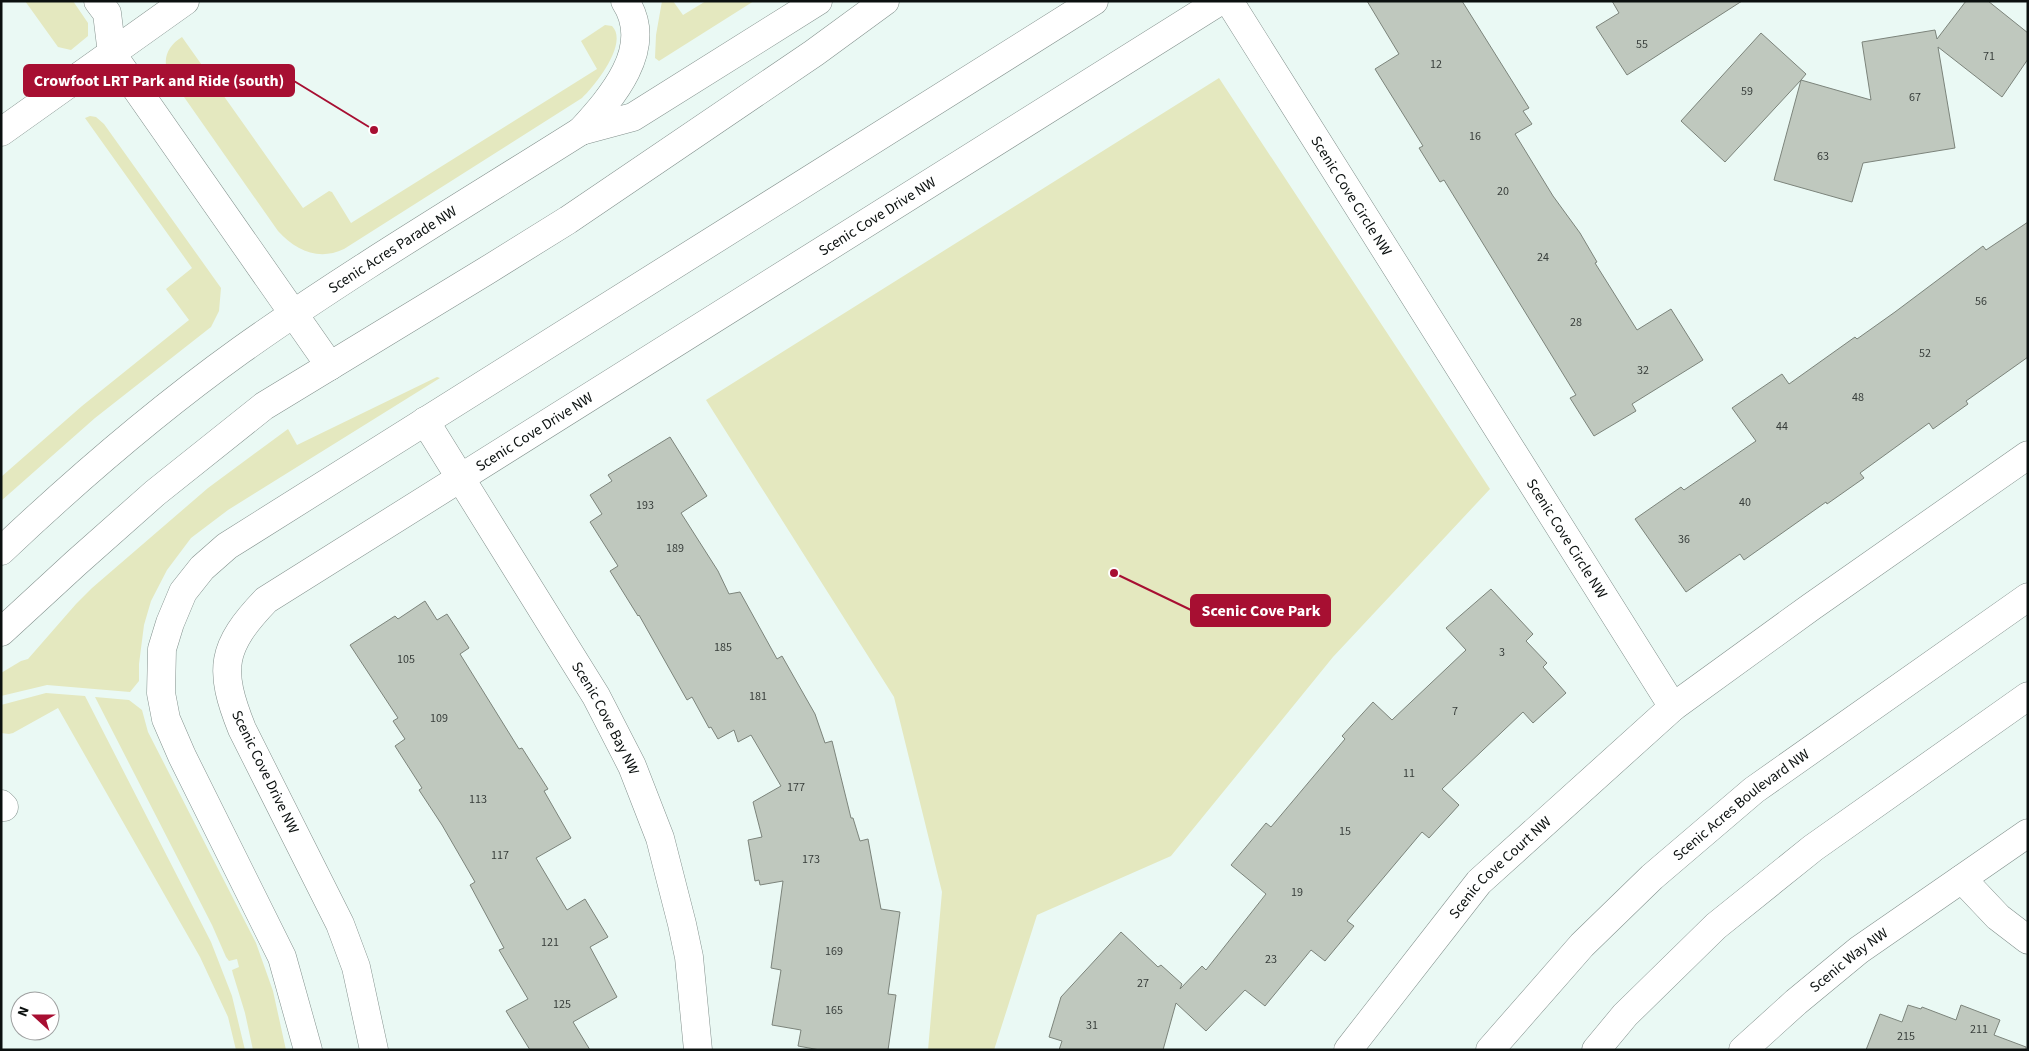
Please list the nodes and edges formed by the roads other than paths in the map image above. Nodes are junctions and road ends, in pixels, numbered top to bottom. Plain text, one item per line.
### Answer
1 (98, 1) edge
2 (184, 1) edge
3 (625, 1) edge
4 (818, 1) edge
5 (885, 1) edge
6 (1094, 1) edge
7 (1220, 1) edge
8 (1229, 1) edge
9 (112, 54) junction
10 (581, 131) junction
11 (1, 132) edge
12 (294, 314) junction
13 (330, 366) junction
14 (425, 421) junction
15 (2028, 455) edge
16 (460, 476) junction
17 (1, 551) edge
18 (2028, 597) edge
19 (1, 632) edge
20 (2028, 696) edge
21 (1673, 707) junction
22 (2028, 833) edge
23 (1962, 879) junction
24 (2028, 940) edge
25 (308, 1050) edge
26 (374, 1050) edge
27 (698, 1050) edge
28 (1348, 1050) edge
29 (1490, 1050) edge
30 (1596, 1050) edge
31 (1743, 1050) edge

1 - 9 street
2 - 9 street
3 - 10 street
4 - 10 street, Scenic Acres Parade NW
5 - 13 street
6 - 14 street
7 - 16 street, Scenic Cove Drive NW
8 - 21 street, Scenic Cove Circle NW
9 - 11 street
9 - 12 street
10 - 12 street, Scenic Acres Parade NW
12 - 13 street
12 - 17 street, Scenic Acres Parade NW
13 - 19 street
14 - 16 street, Scenic Cove Bay NW
14 - 25 street
15 - 21 street
16 - 26 street, Scenic Cove Drive NW
16 - 27 street, Scenic Cove Bay NW
18 - 29 street, Scenic Acres Boulevard NW
20 - 30 street
21 - 28 street, Scenic Cove Court NW
22 - 23 street, Scenic Way NW
23 - 24 street
23 - 31 street, Scenic Way NW

